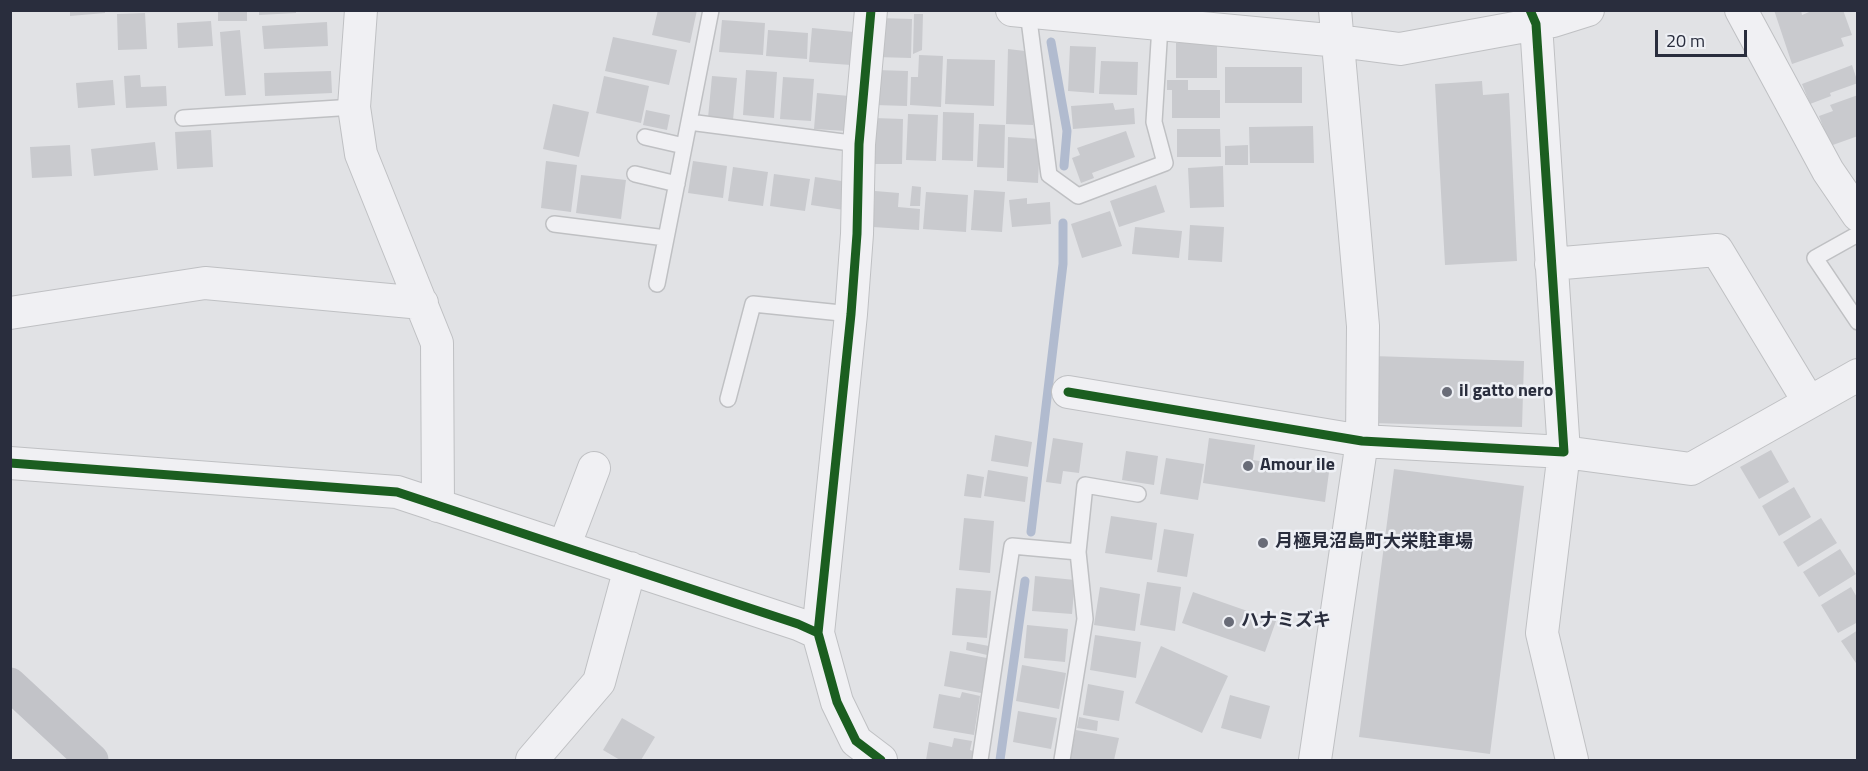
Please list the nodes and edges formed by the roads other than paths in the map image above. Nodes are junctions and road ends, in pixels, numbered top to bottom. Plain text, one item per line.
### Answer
1 (361, 10) edge
2 (711, 10) edge
3 (871, 10) edge
4 (1335, 10) edge
5 (1588, 10) edge
6 (1741, 10) edge
7 (1020, 11) edge
8 (1113, 15) edge
9 (1533, 17) edge
10 (1160, 26) junction
11 (1339, 41) junction
12 (354, 107) junction
13 (183, 118) dead end
14 (689, 123) junction
15 (645, 136) dead end
16 (859, 144) junction
17 (684, 146) junction
18 (635, 174) dead end
19 (677, 184) junction
20 (1857, 215) edge
21 (554, 224) dead end
22 (1857, 234) edge
23 (666, 238) junction
24 (1551, 264) junction
25 (657, 284) dead end
26 (422, 303) junction
27 (10, 314) edge
28 (851, 314) junction
29 (1857, 322) edge
30 (1857, 375) edge
31 (1068, 392) dead end
32 (728, 399) dead end
33 (1809, 402) junction
34 (1362, 441) junction
35 (1564, 452) junction
36 (10, 463) edge
37 (594, 468) dead end
38 (1137, 494) dead end
39 (438, 506) junction
40 (564, 547) junction
41 (1078, 552) junction
42 (630, 568) junction
43 (818, 633) junction
44 (10, 684) edge
45 (92, 760) edge
46 (532, 760) edge
47 (881, 760) edge
48 (980, 760) edge
49 (1062, 760) edge
50 (1315, 760) edge
51 (1572, 760) edge

1 - 12 street
2 - 14 lane
3 - 16 street
4 - 11 street
5 - 9 street
6 - 20 street
7 - 8 street
7 - 10 lane
8 - 10 street
9 - 11 street
9 - 24 street
10 - 11 street
11 - 34 street
12 - 13 lane
12 - 26 street
14 - 16 lane
14 - 17 lane
15 - 17 lane
16 - 28 street
17 - 19 lane
18 - 19 lane
19 - 23 lane
21 - 23 lane
22 - 29 lane
23 - 25 lane
24 - 33 street
24 - 35 street
26 - 27 street
26 - 39 street
28 - 32 lane
28 - 43 street
30 - 33 street
31 - 34 street
33 - 35 street
34 - 35 street
34 - 50 street
35 - 51 street
36 - 39 street
37 - 40 street
38 - 41 lane
39 - 40 street
40 - 42 street
41 - 48 lane
41 - 49 lane
42 - 43 street
42 - 46 street
43 - 47 street
44 - 45 street

